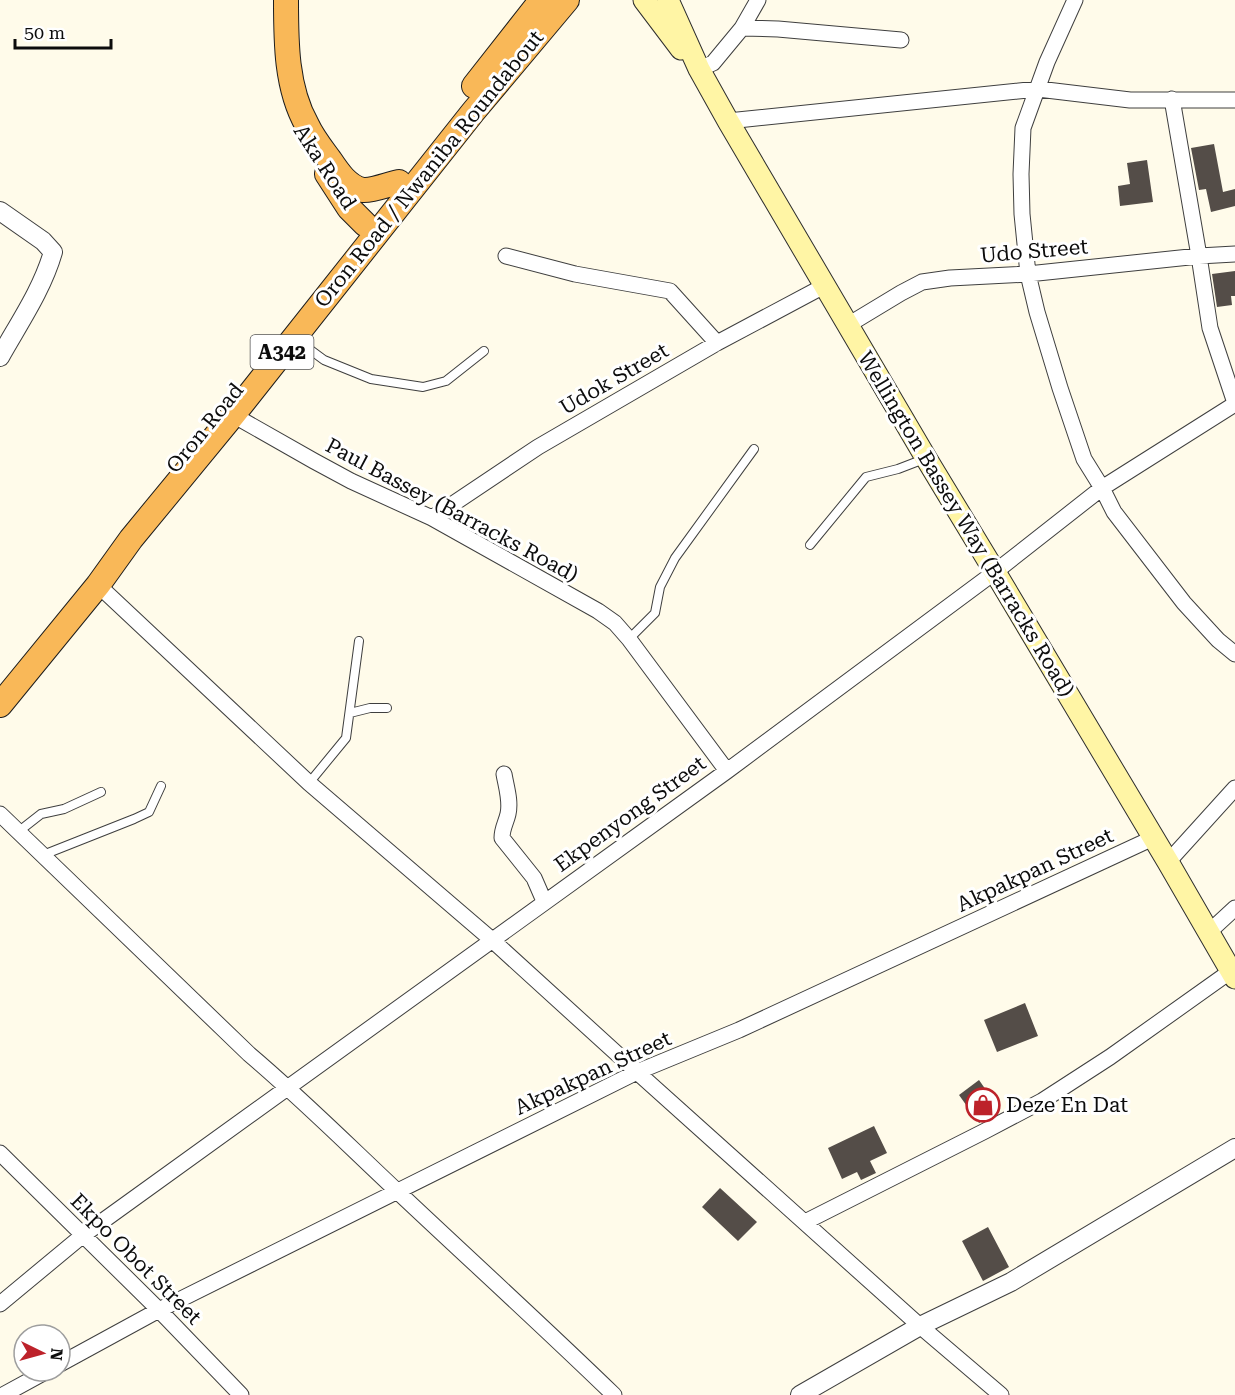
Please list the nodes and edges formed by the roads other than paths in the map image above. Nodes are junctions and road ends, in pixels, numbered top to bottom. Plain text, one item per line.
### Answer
1 (276, 0) edge
2 (286, 0) edge
3 (540, 0) edge
4 (567, 0) edge
5 (644, 0) edge
6 (668, 0) edge
7 (758, 0) edge
8 (1075, 0) edge
9 (742, 28) junction
10 (901, 40) dead end
11 (699, 69) junction
12 (1038, 89) junction
13 (1172, 99) junction
14 (1235, 100) edge
15 (728, 121) junction
16 (399, 182) junction
17 (0, 211) edge
18 (365, 224) junction
19 (1235, 254) edge
20 (506, 256) dead end
21 (1199, 256) junction
22 (1028, 274) junction
23 (824, 286) junction
24 (848, 325) junction
25 (294, 337) junction
26 (717, 344) junction
27 (484, 351) dead end
28 (0, 357) edge
29 (1235, 404) edge
30 (233, 415) junction
31 (754, 449) dead end
32 (926, 458) junction
33 (1102, 488) junction
34 (432, 518) junction
35 (810, 545) dead end
36 (995, 572) junction
37 (98, 585) junction
38 (629, 639) junction
39 (359, 641) dead end
40 (1235, 654) edge
41 (0, 684) edge
42 (0, 705) edge
43 (387, 708) dead end
44 (350, 713) junction
45 (727, 771) junction
46 (504, 774) dead end
47 (309, 783) junction
48 (161, 786) dead end
49 (1235, 788) edge
50 (101, 792) dead end
51 (0, 814) edge
52 (18, 832) junction
53 (1154, 838) junction
54 (43, 855) junction
55 (1168, 862) junction
56 (544, 901) junction
57 (1235, 908) edge
58 (1209, 932) junction
59 (492, 940) junction
60 (1233, 974) edge
61 (637, 1072) junction
62 (288, 1087) junction
63 (1235, 1148) edge
64 (0, 1153) edge
65 (398, 1192) junction
66 (805, 1222) junction
67 (82, 1236) junction
68 (0, 1304) edge
69 (159, 1310) junction
70 (920, 1326) junction
71 (72, 1357) edge
72 (25, 1383) edge
73 (3, 1395) edge
74 (241, 1395) edge
75 (614, 1395) edge
76 (800, 1395) edge
77 (1000, 1395) edge

1 - 18 highway, Aka Road
2 - 16 highway
3 - 16 highway, Oron Road / A342
4 - 25 highway, Oron Road / Nwaniba Roundabout / A342
5 - 11 main road
6 - 11 main road
7 - 9 street
8 - 12 street
9 - 10 street
9 - 11 street
11 - 15 main road, Wellington Bassey Way (Barracks Road)
12 - 13 street
12 - 15 street
12 - 22 street
13 - 14 street
13 - 21 street
15 - 23 main road, Wellington Bassey Way (Barracks Road)
16 - 18 highway, Oron Road / A342
17 - 28 street
18 - 41 highway, Oron Road / A342
19 - 21 street, Udo Street
20 - 26 street
21 - 22 street, Udo Street
21 - 29 street
22 - 24 street, Udo Street
22 - 33 street
23 - 24 main road, Wellington Bassey Way (Barracks Road)
23 - 26 street, Udok Street
24 - 32 main road, Wellington Bassey Way (Barracks Road)
25 - 27 lane
25 - 30 highway, Oron Road / Nwaniba Roundabout / A342
26 - 34 street, Udok Street
29 - 33 street, Ekpenyong Street
30 - 34 street, Paul Bassey (Barracks Road)
30 - 37 highway, Oron Road / Nwaniba Roundabout / A342
31 - 38 lane
32 - 35 lane
32 - 36 main road, Wellington Bassey Way (Barracks Road)
33 - 36 street, Ekpenyong Street
33 - 40 street
34 - 38 street, Paul Bassey (Barracks Road)
36 - 45 street, Ekpenyong Street
36 - 53 main road, Wellington Bassey Way (Barracks Road)
37 - 42 highway, Oron Road / Nwaniba Roundabout / A342
37 - 47 street
38 - 45 street, Paul Bassey (Barracks Road)
39 - 44 lane
43 - 44 lane
44 - 47 lane
45 - 56 street, Ekpenyong Street
46 - 56 street
47 - 59 street
48 - 54 lane
49 - 55 street
50 - 52 lane
51 - 52 street
52 - 54 street
53 - 55 main road, Wellington Bassey Way (Barracks Road)
53 - 61 street, Akpakpan Street
54 - 62 street
55 - 58 main road, Wellington Bassey Way (Barracks Road)
56 - 59 street, Ekpenyong Street
57 - 58 street
58 - 60 main road, Wellington Bassey Way (Barracks Road)
59 - 61 street
59 - 62 street, Ekpenyong Street
60 - 66 street
61 - 65 street, Akpakpan Street
61 - 66 street
62 - 65 street
62 - 67 street, Ekpenyong Street
63 - 70 street
64 - 67 street, Ekpo Obot Street
65 - 69 street, Akpakpan Street
65 - 75 street
66 - 70 street
67 - 68 street, Ekpenyong Street
67 - 69 street, Ekpo Obot Street
69 - 71 street, Akpakpan Street
69 - 74 street, Ekpo Obot Street
70 - 76 street
70 - 77 street
72 - 73 street

